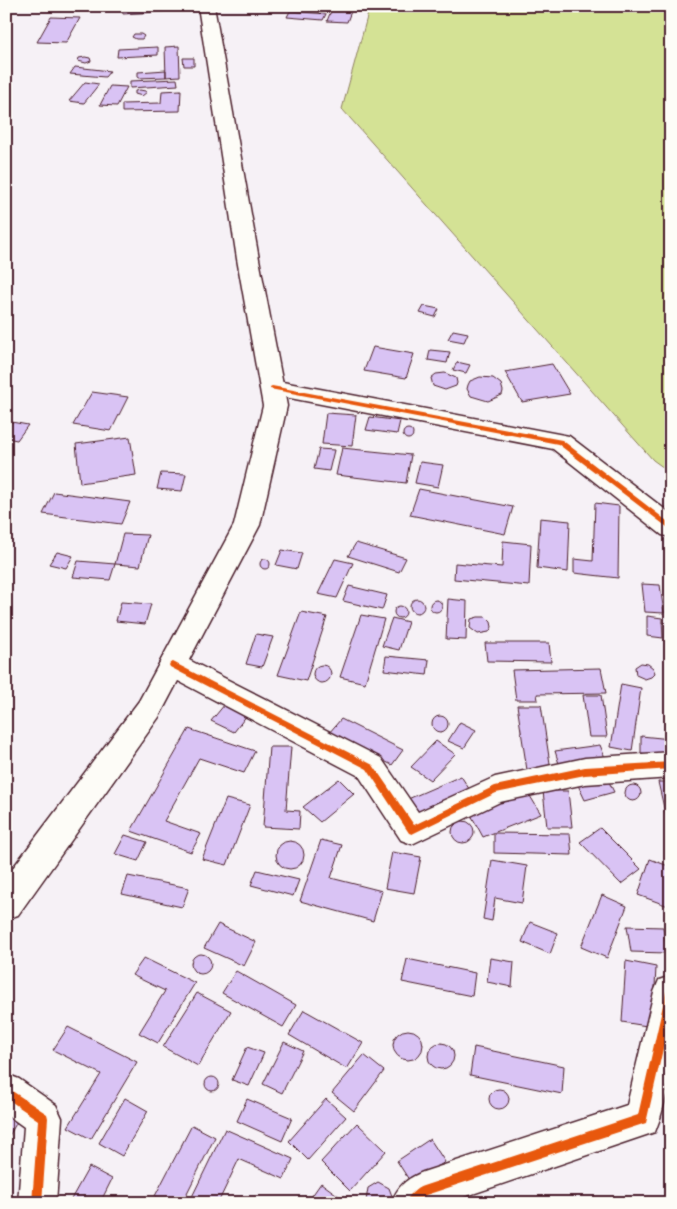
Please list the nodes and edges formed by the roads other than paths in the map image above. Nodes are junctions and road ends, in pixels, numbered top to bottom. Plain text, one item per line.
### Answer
1 (206, 6) edge
2 (272, 388) junction
3 (671, 528) edge
4 (173, 665) junction
5 (671, 765) edge
6 (6, 904) edge
7 (671, 992) edge
8 (6, 1092) edge
9 (37, 1203) edge
10 (410, 1203) edge

1 - 2 main road
2 - 3 main road
2 - 4 main road
4 - 5 main road
4 - 6 main road
7 - 10 main road
8 - 9 main road

